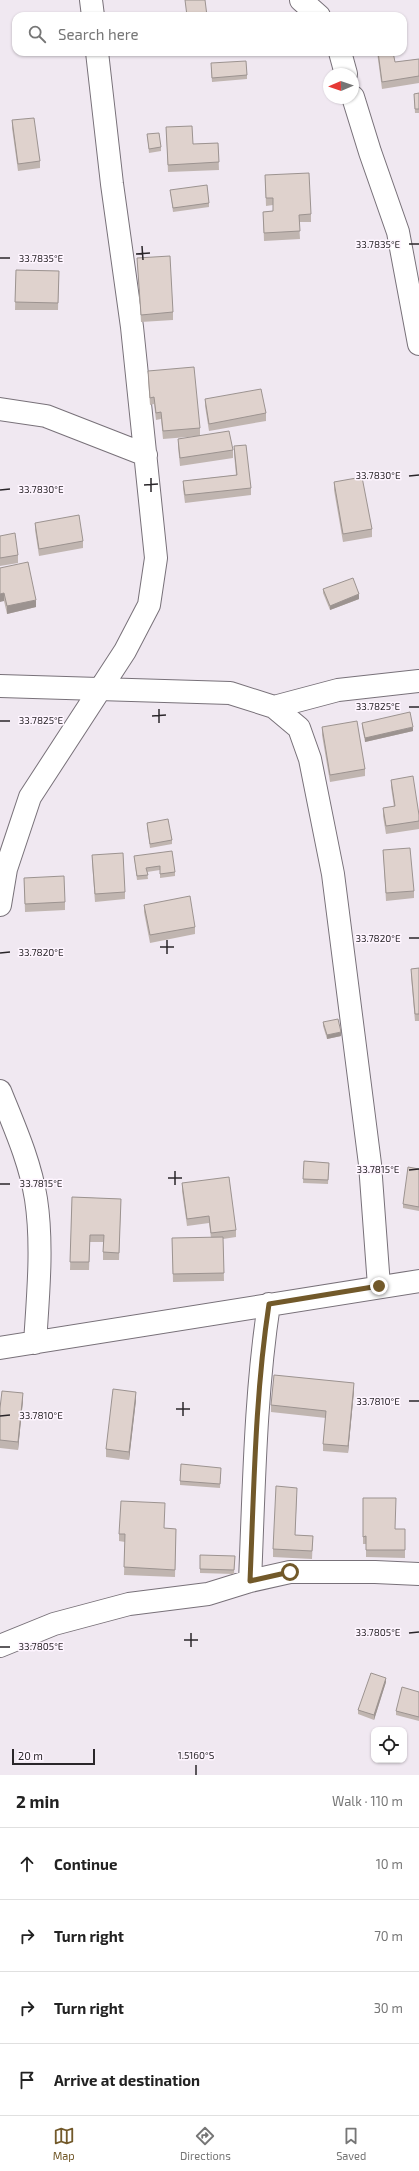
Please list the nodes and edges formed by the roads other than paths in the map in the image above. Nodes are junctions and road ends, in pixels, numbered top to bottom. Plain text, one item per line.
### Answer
1 (91, 0) edge
2 (301, 0) edge
3 (92, 12) edge
4 (314, 12) edge
5 (97, 56) edge
6 (341, 56) edge
7 (344, 68) edge
8 (355, 104) edge
9 (419, 344) edge
10 (0, 409) edge
11 (146, 455) junction
12 (419, 681) edge
13 (0, 686) edge
14 (99, 689) junction
15 (274, 707) junction
16 (0, 905) edge
17 (0, 1091) edge
18 (419, 1280) edge
19 (379, 1286) junction
20 (269, 1304) junction
21 (35, 1342) junction
22 (0, 1348) edge
23 (419, 1574) edge
24 (250, 1581) junction
25 (0, 1646) edge

1 - 3 street
2 - 4 street
5 - 11 street
6 - 7 street
8 - 9 street
10 - 11 street
11 - 14 street
12 - 15 street
13 - 14 street
14 - 15 street
14 - 16 street
15 - 19 street
17 - 21 street
18 - 19 street
19 - 20 street
20 - 21 street
20 - 24 street
21 - 22 street
23 - 24 street
24 - 25 street

